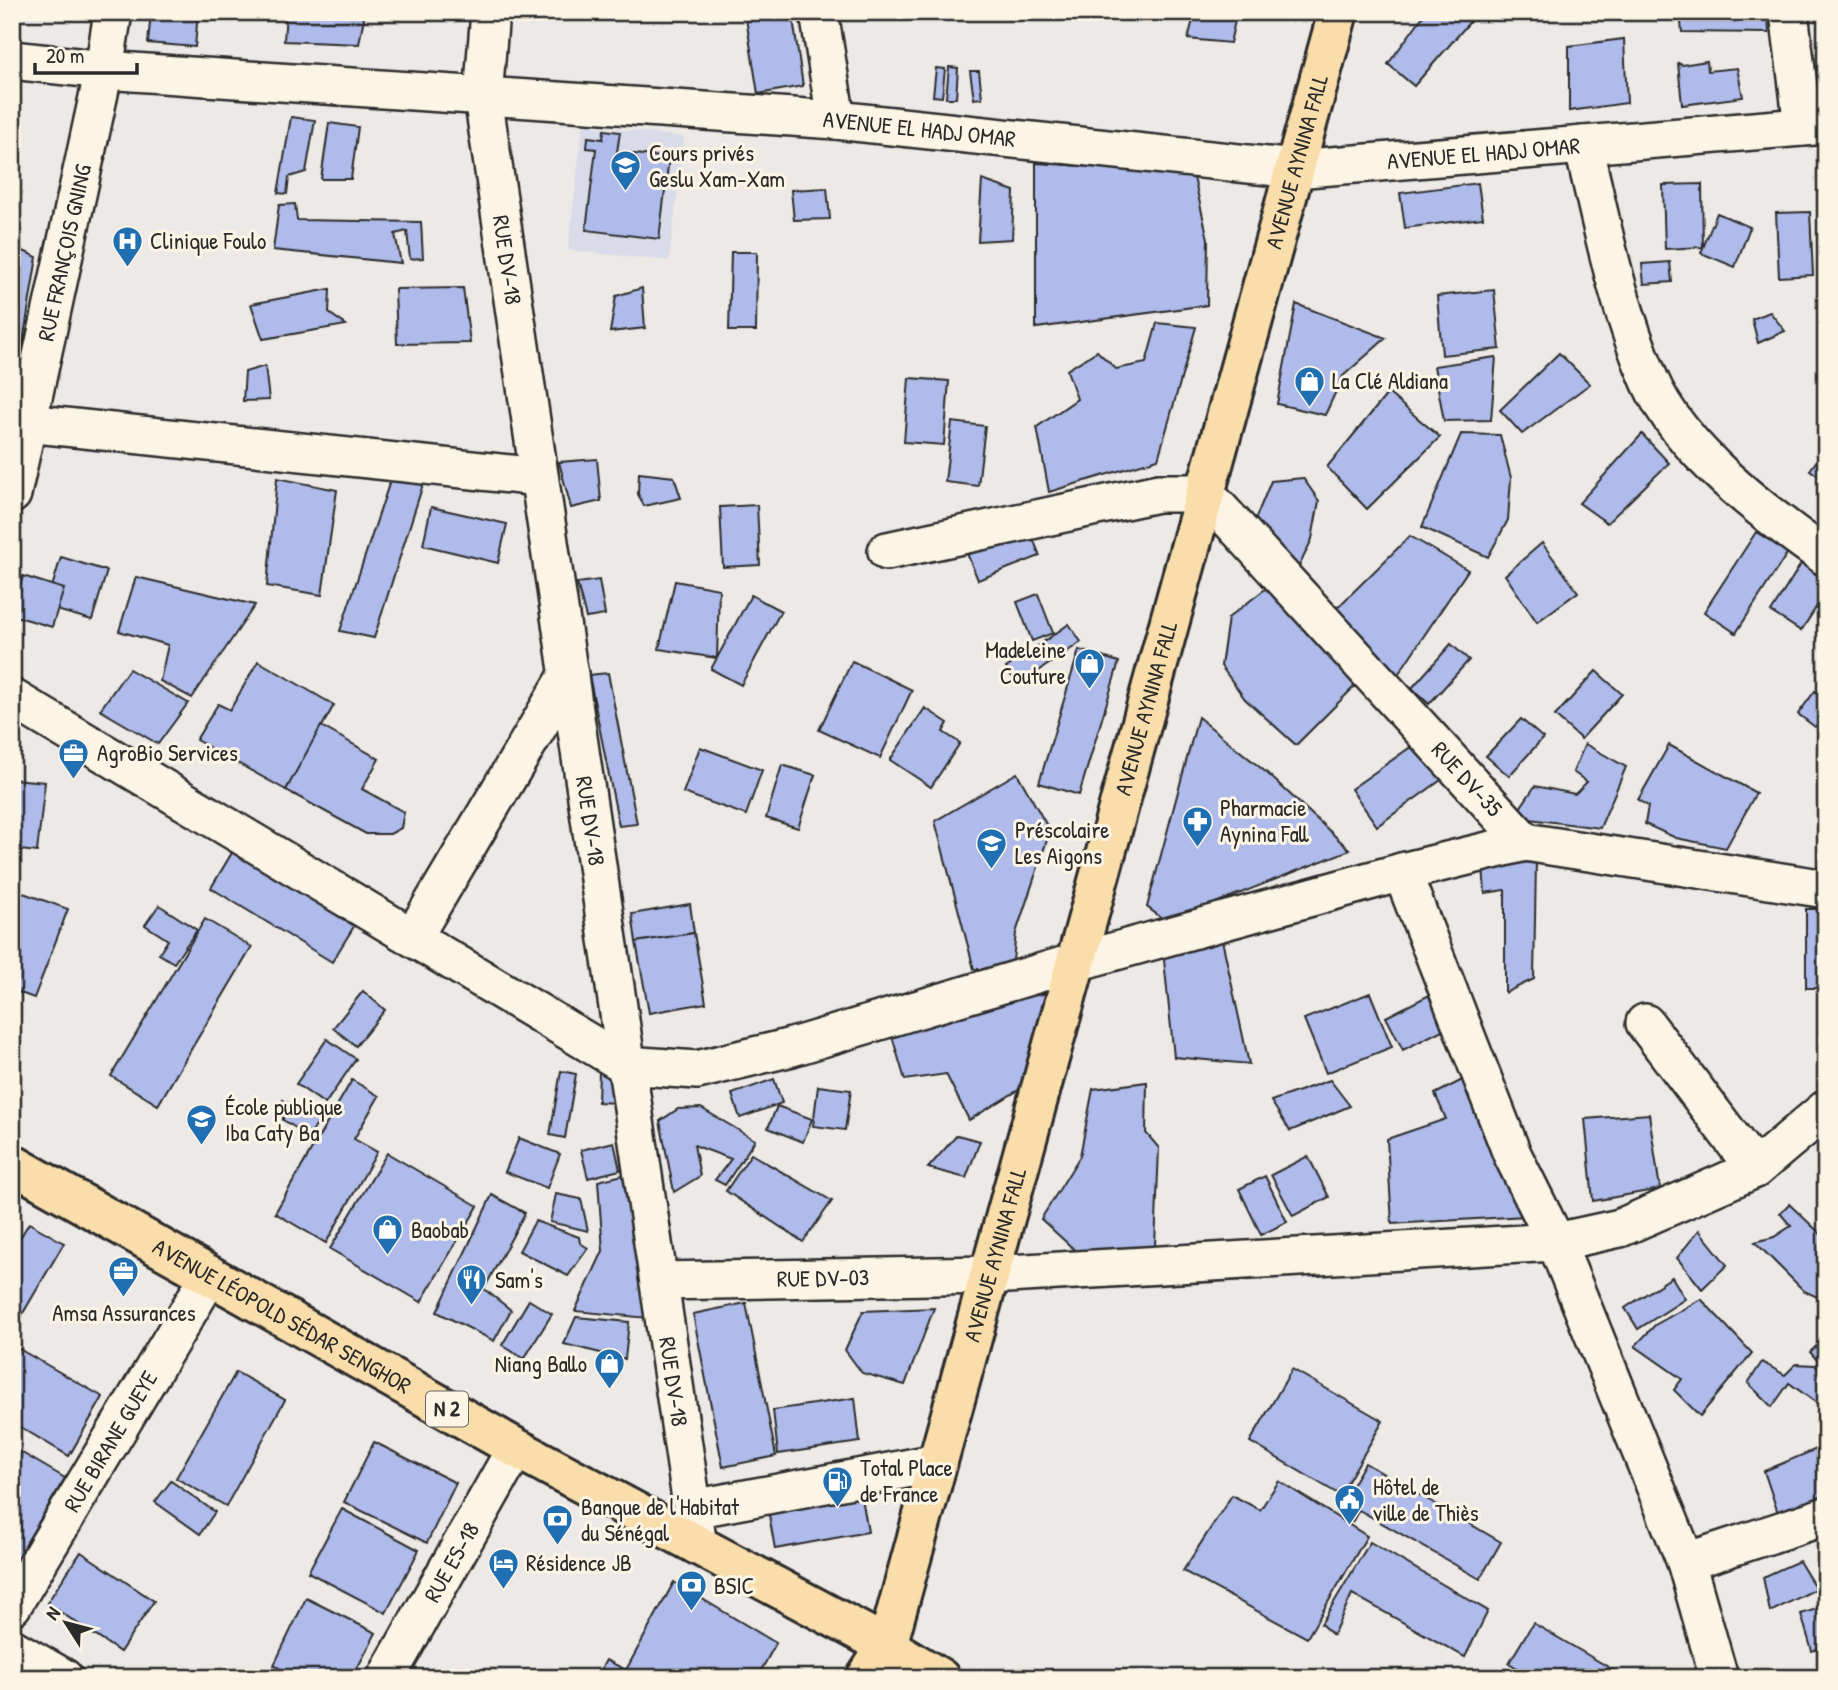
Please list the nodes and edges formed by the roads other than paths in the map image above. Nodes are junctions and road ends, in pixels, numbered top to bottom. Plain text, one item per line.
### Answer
1 (113, 12) edge
2 (490, 12) edge
3 (819, 12) edge
4 (1338, 12) edge
5 (1789, 12) edge
6 (12, 60) edge
7 (104, 70) junction
8 (483, 97) junction
9 (836, 120) junction
10 (1814, 126) edge
11 (1584, 145) junction
12 (1295, 169) junction
13 (27, 422) junction
14 (539, 477) junction
15 (1205, 493) junction
16 (12, 494) edge
17 (887, 551) dead end
18 (1826, 556) edge
19 (569, 674) junction
20 (12, 698) edge
21 (1525, 842) junction
22 (1402, 872) junction
23 (1826, 889) edge
24 (413, 937) junction
25 (1076, 962) junction
26 (1645, 1023) dead end
27 (626, 1065) junction
28 (1826, 1109) edge
29 (12, 1164) edge
30 (1755, 1169) junction
31 (1556, 1242) junction
32 (210, 1275) junction
33 (990, 1275) junction
34 (659, 1281) junction
35 (516, 1448) junction
36 (937, 1463) junction
37 (692, 1509) junction
38 (1826, 1516) edge
39 (698, 1546) junction
40 (1686, 1562) junction
41 (12, 1606) edge
42 (887, 1646) junction
43 (12, 1648) edge
44 (64, 1678) edge
45 (386, 1678) edge
46 (866, 1678) edge
47 (940, 1678) edge
48 (1719, 1678) edge

1 - 7 street, RUE FRANÇOIS GNING
2 - 8 street, RUE DV-18
3 - 9 street
4 - 12 main road, AVENUE AYNINA FALL
5 - 10 street
6 - 7 street, AVENUE EL HADJ OMAR
7 - 8 street, AVENUE EL HADJ OMAR
7 - 13 street, RUE FRANÇOIS GNING
8 - 9 street, AVENUE EL HADJ OMAR
8 - 14 street, RUE DV-18
9 - 12 street, AVENUE EL HADJ OMAR
10 - 11 street, AVENUE EL HADJ OMAR
11 - 12 street, AVENUE EL HADJ OMAR
11 - 18 street
12 - 15 main road, AVENUE AYNINA FALL
13 - 14 street
13 - 16 street, RUE FRANÇOIS GNING
14 - 19 street, RUE DV-18
15 - 17 street
15 - 21 street, RUE DV-35
15 - 25 main road, AVENUE AYNINA FALL
19 - 24 street
19 - 27 street, RUE DV-18
20 - 24 street
21 - 22 street
21 - 23 street
22 - 25 street
22 - 31 street
24 - 27 street
25 - 27 street
25 - 33 main road, AVENUE AYNINA FALL
26 - 30 street
27 - 34 street, RUE DV-18
28 - 30 street, RUE DV-03
29 - 32 main road, AVENUE LÉOPOLD SÉDAR SENGHOR / N 2
30 - 31 street, RUE DV-03
31 - 33 street, RUE DV-03
31 - 40 street
32 - 35 main road, AVENUE LÉOPOLD SÉDAR SENGHOR / N 2
32 - 41 street, RUE BIRANE GUEYE
33 - 34 street, RUE DV-03
33 - 36 main road, AVENUE AYNINA FALL
34 - 37 street, RUE DV-18
35 - 39 main road, AVENUE LÉOPOLD SÉDAR SENGHOR / N 2
35 - 45 street, RUE ES-18
36 - 37 street
36 - 42 main road, AVENUE AYNINA FALL
37 - 39 street, RUE DV-18
38 - 40 street
39 - 42 main road, AVENUE LÉOPOLD SÉDAR SENGHOR / N 2
40 - 48 street
42 - 46 main road, AVENUE AYNINA FALL
42 - 47 main road, AVENUE LÉOPOLD SÉDAR SENGHOR
43 - 44 street

